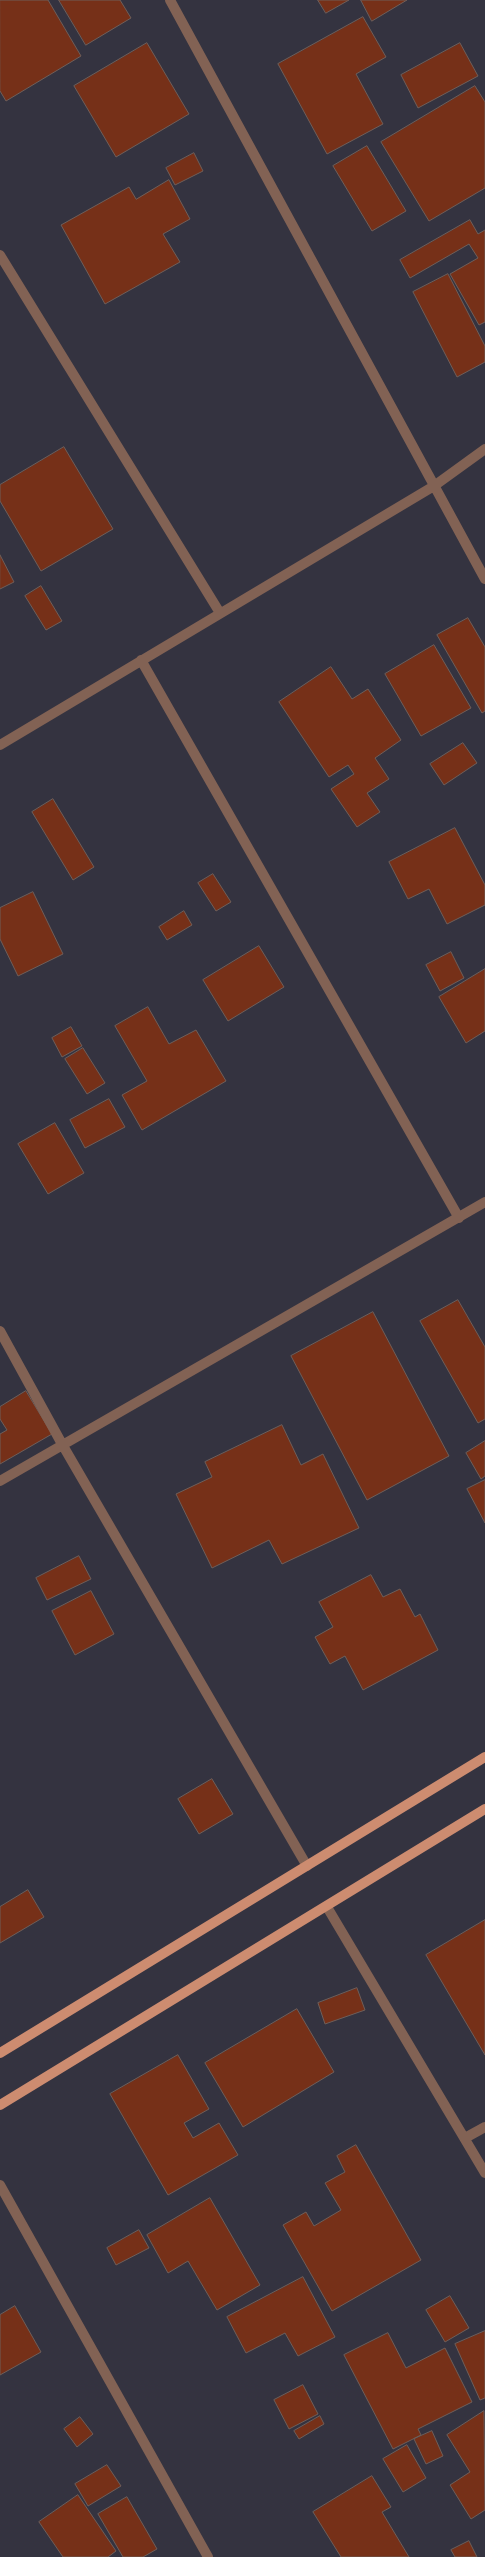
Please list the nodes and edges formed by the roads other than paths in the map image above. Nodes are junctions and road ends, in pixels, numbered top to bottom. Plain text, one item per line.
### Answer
1 (170, 0) edge
2 (0, 255) edge
3 (485, 449) edge
4 (434, 486) junction
5 (485, 579) edge
6 (220, 614) junction
7 (141, 660) junction
8 (0, 745) edge
9 (485, 1202) edge
10 (459, 1218) junction
11 (0, 1331) edge
12 (62, 1444) junction
13 (0, 1481) edge
14 (485, 1757) edge
15 (485, 1809) edge
16 (307, 1866) junction
17 (327, 1907) junction
18 (0, 2053) edge
19 (0, 2105) edge
20 (485, 2127) edge
21 (465, 2138) junction
22 (485, 2173) edge
23 (0, 2185) edge
24 (208, 2557) edge

1 - 4 street
2 - 6 street
3 - 4 street
4 - 5 street
4 - 6 street
6 - 7 street
7 - 8 street
7 - 10 street
9 - 10 street
10 - 12 street
11 - 12 street
12 - 13 street
12 - 16 street
14 - 16 main road
15 - 17 main road
16 - 18 main road
17 - 19 main road
17 - 21 street
20 - 21 street
21 - 22 street
23 - 24 street

